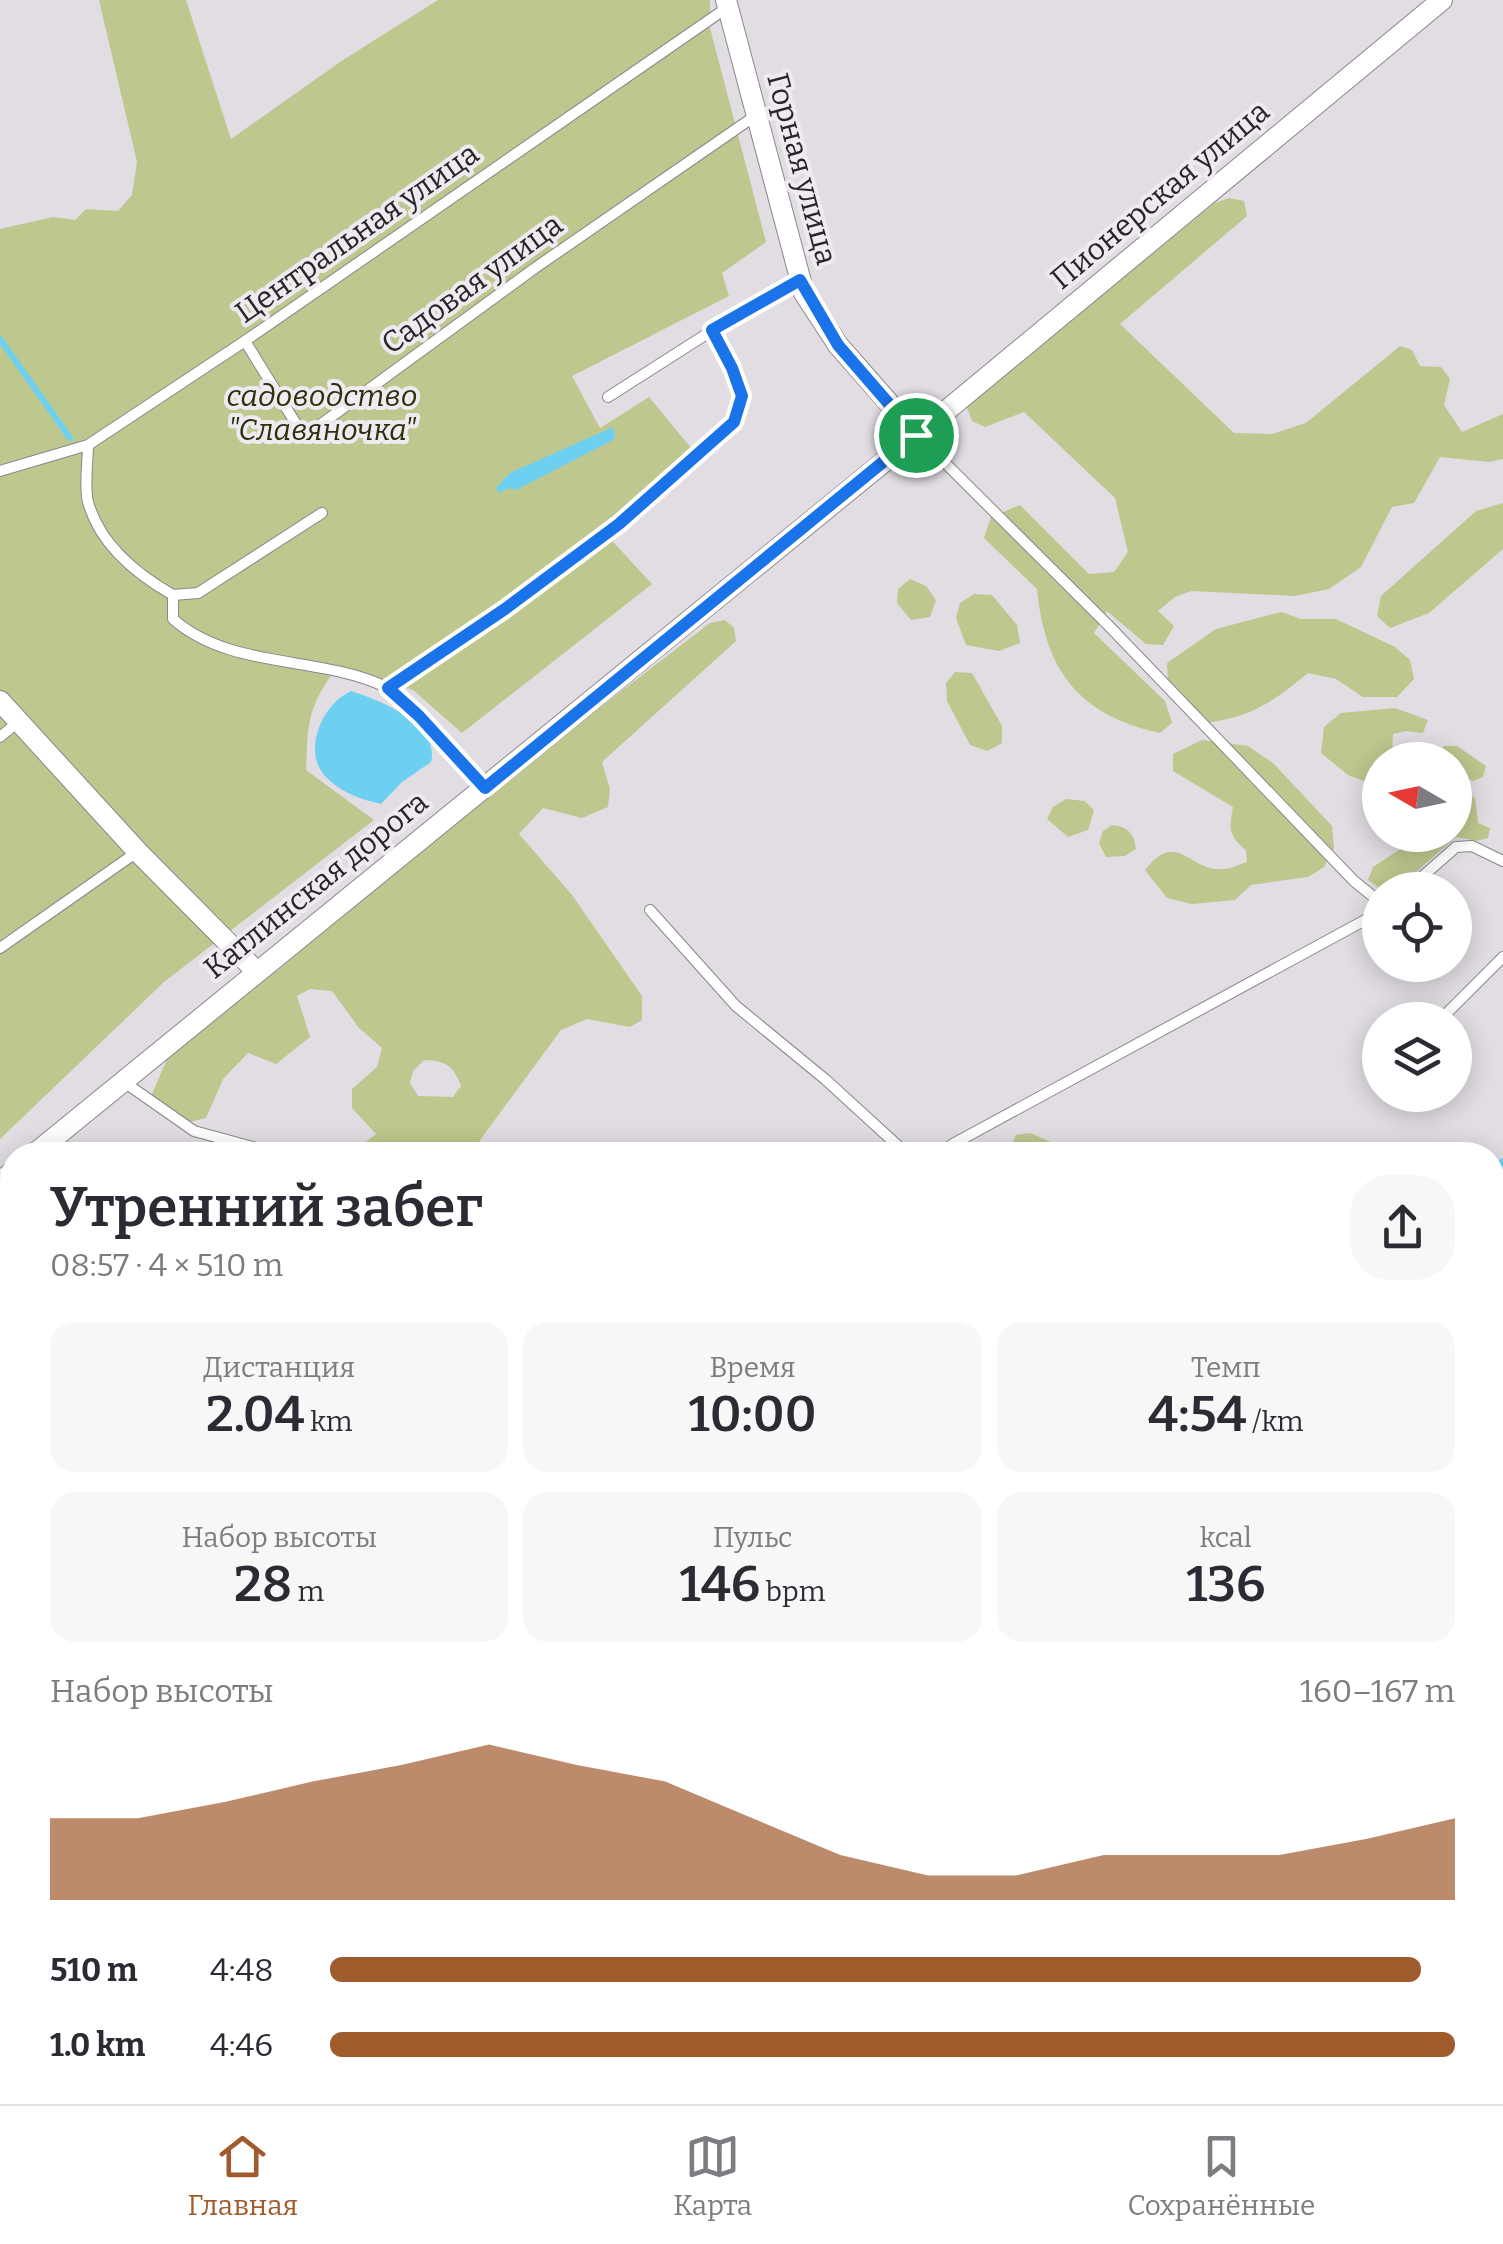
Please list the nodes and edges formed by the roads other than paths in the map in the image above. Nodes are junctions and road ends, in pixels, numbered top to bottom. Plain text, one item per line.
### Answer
1 (1442, 0) edge
2 (727, 3) edge
3 (756, 116) junction
4 (800, 280) junction
5 (712, 330) junction
6 (245, 341) junction
7 (608, 396) dead end
8 (916, 435) junction
9 (88, 445) junction
10 (0, 471) edge
11 (322, 514) dead end
12 (173, 596) junction
13 (388, 688) junction
14 (0, 702) edge
15 (18, 722) junction
16 (0, 737) edge
17 (485, 788) junction
18 (138, 852) junction
19 (1503, 861) edge
20 (1427, 872) edge
21 (1362, 887) edge
22 (650, 910) dead end
23 (1362, 922) edge
24 (0, 948) edge
25 (1503, 957) edge
26 (256, 971) junction
27 (1458, 1002) edge
28 (124, 1082) junction
29 (50, 1142) edge
30 (234, 1142) edge
31 (894, 1142) edge
32 (957, 1142) edge

1 - 8 street, Пионерская улица
2 - 3 street, Горная улица
2 - 6 lane, Центральная улица
3 - 4 street, Горная улица
3 - 6 lane, Садовая улица
4 - 5 lane
4 - 8 street, Горная улица
5 - 7 lane
5 - 13 lane
6 - 9 lane, Центральная улица
8 - 17 street, Катлинская дорога
8 - 21 lane
9 - 10 lane, Центральная улица
9 - 12 lane
11 - 12 lane
12 - 13 lane
13 - 17 lane
14 - 15 street
15 - 16 lane
15 - 18 street
17 - 26 street, Катлинская дорога
18 - 24 lane
18 - 26 street
19 - 20 lane
22 - 31 lane
23 - 32 lane
25 - 27 lane
26 - 28 street, Катлинская дорога
28 - 29 street, Катлинская дорога
28 - 30 lane

